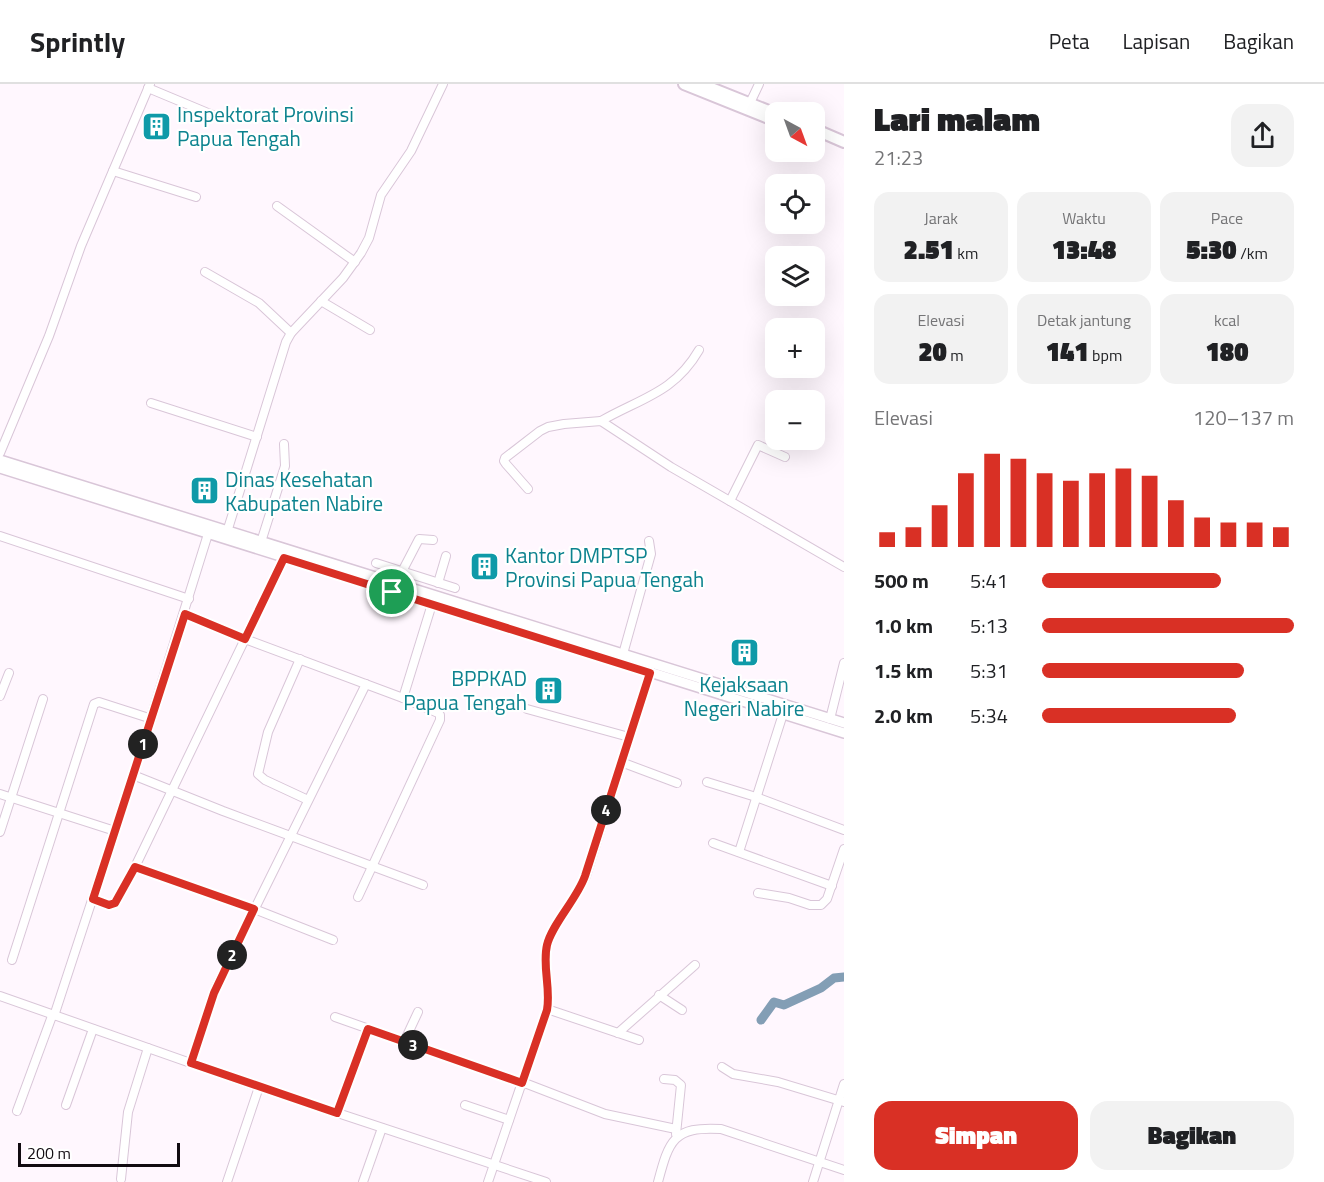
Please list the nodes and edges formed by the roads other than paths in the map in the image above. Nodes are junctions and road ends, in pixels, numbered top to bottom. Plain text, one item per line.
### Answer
1 (443, 84) edge
2 (684, 84) edge
3 (701, 84) edge
4 (759, 84) edge
5 (148, 85) edge
6 (750, 103) junction
7 (765, 111) edge
8 (765, 113) edge
9 (220, 118) dead end
10 (825, 134) edge
11 (825, 141) edge
12 (844, 142) edge
13 (844, 149) edge
14 (113, 171) junction
15 (196, 197) dead end
16 (277, 206) dead end
17 (355, 262) junction
18 (206, 272) dead end
19 (321, 301) junction
20 (370, 330) dead end
21 (291, 333) junction
22 (699, 350) dead end
23 (151, 403) dead end
24 (600, 421) junction
25 (257, 437) junction
26 (284, 444) dead end
27 (0, 453) edge
28 (786, 457) dead end
29 (0, 460) edge
30 (0, 468) edge
31 (528, 489) dead end
32 (730, 501) junction
33 (227, 532) junction
34 (208, 534) junction
35 (0, 536) edge
36 (433, 540) dead end
37 (649, 541) dead end
38 (261, 542) junction
39 (446, 556) dead end
40 (284, 558) junction
41 (376, 564) dead end
42 (844, 567) edge
43 (401, 571) junction
44 (438, 583) junction
45 (394, 588) junction
46 (456, 588) dead end
47 (189, 599) junction
48 (432, 604) junction
49 (185, 614) junction
50 (245, 639) junction
51 (592, 650) junction
52 (623, 654) junction
53 (300, 659) junction
54 (844, 663) edge
55 (9, 673) dead end
56 (650, 673) junction
57 (366, 684) junction
58 (738, 695) junction
59 (0, 696) edge
60 (403, 698) junction
61 (43, 699) dead end
62 (527, 709) dead end
63 (783, 714) junction
64 (830, 718) junction
65 (152, 719) junction
66 (844, 723) edge
67 (844, 733) edge
68 (629, 737) junction
69 (621, 762) junction
70 (133, 775) junction
71 (707, 782) dead end
72 (677, 783) dead end
73 (172, 792) junction
74 (0, 794) edge
75 (756, 797) junction
76 (11, 798) junction
77 (308, 800) junction
78 (58, 813) junction
79 (844, 830) edge
80 (115, 831) junction
81 (0, 832) edge
82 (290, 835) junction
83 (713, 843) dead end
84 (844, 849) edge
85 (740, 852) junction
86 (373, 866) junction
87 (135, 867) junction
88 (423, 885) dead end
89 (832, 886) junction
90 (758, 893) dead end
91 (358, 897) dead end
92 (93, 899) junction
93 (254, 909) junction
94 (333, 940) dead end
95 (12, 960) dead end
96 (695, 965) dead end
97 (659, 995) junction
98 (0, 996) edge
99 (547, 1010) junction
100 (682, 1010) dead end
101 (418, 1012) dead end
102 (53, 1016) junction
103 (335, 1017) dead end
104 (93, 1029) junction
105 (368, 1029) junction
106 (618, 1033) junction
107 (639, 1040) dead end
108 (404, 1042) junction
109 (148, 1048) junction
110 (191, 1063) junction
111 (722, 1067) dead end
112 (664, 1079) dead end
113 (522, 1083) junction
114 (844, 1084) edge
115 (259, 1087) junction
116 (841, 1101) edge
117 (66, 1105) dead end
118 (465, 1105) dead end
119 (17, 1111) dead end
120 (337, 1113) junction
121 (509, 1120) junction
122 (382, 1128) junction
123 (676, 1129) junction
124 (676, 1138) junction
125 (819, 1162) junction
126 (494, 1165) junction
127 (844, 1170) edge
128 (121, 1179) dead end
129 (227, 1182) edge
130 (363, 1182) edge
131 (488, 1182) edge
132 (546, 1182) edge
133 (658, 1182) edge
134 (813, 1182) edge

1 - 17 street
2 - 8 highway
3 - 6 highway
4 - 6 street
5 - 9 street
5 - 14 street
6 - 7 highway
10 - 12 highway
11 - 13 highway
14 - 15 street
14 - 27 street
16 - 17 street
17 - 19 street
18 - 21 street
19 - 20 street
19 - 21 street
21 - 25 street
22 - 24 street
23 - 25 street
24 - 31 street
24 - 32 street
25 - 33 street
26 - 38 street
28 - 32 street
29 - 33 main road
30 - 34 main road
32 - 42 street
33 - 38 main road
34 - 40 main road
34 - 47 street
35 - 47 street
36 - 43 street
37 - 52 street
38 - 45 main road
39 - 44 street
40 - 45 main road
40 - 50 street
41 - 43 street
43 - 44 street
43 - 45 street
44 - 46 street
45 - 48 main road
45 - 51 main road
47 - 49 street
48 - 51 main road
48 - 60 street
49 - 50 street
49 - 65 street
50 - 53 street
50 - 73 street
51 - 52 main road
51 - 56 main road
52 - 58 main road
53 - 57 street
53 - 77 street
54 - 64 street
55 - 59 street
56 - 58 main road
56 - 68 street
57 - 60 street
57 - 77 street
58 - 63 main road
58 - 64 main road
60 - 86 street
61 - 76 street
62 - 68 street
63 - 67 main road
63 - 75 street
64 - 66 main road
65 - 70 street
65 - 78 street
68 - 69 street
69 - 72 street
69 - 99 street
70 - 73 street
70 - 80 street
71 - 75 street
73 - 82 street
73 - 87 street
74 - 76 street
75 - 79 street
75 - 85 street
76 - 78 street
76 - 81 street
77 - 82 street
78 - 80 street
78 - 95 street
80 - 92 street
82 - 86 street
82 - 93 street
83 - 85 street
84 - 89 street
85 - 89 street
86 - 88 street
86 - 91 street
87 - 92 street
87 - 93 street
89 - 90 street
92 - 102 street
93 - 94 street
93 - 110 street
96 - 97 street
97 - 100 street
97 - 106 street
98 - 102 street
99 - 106 street
99 - 113 street
101 - 108 street
102 - 104 street
102 - 119 street
103 - 105 street
104 - 109 street
104 - 117 street
105 - 108 street
105 - 120 street
106 - 107 street
108 - 113 street
109 - 110 street
109 - 128 street
110 - 115 street
111 - 116 street
112 - 123 street
113 - 121 street
113 - 123 street
114 - 116 street
115 - 120 street
115 - 129 street
116 - 125 street
118 - 121 street
120 - 122 street
121 - 126 street
122 - 126 street
122 - 130 street
123 - 124 street
124 - 125 street
124 - 133 street
125 - 127 street
125 - 134 street
126 - 131 street
126 - 132 street

